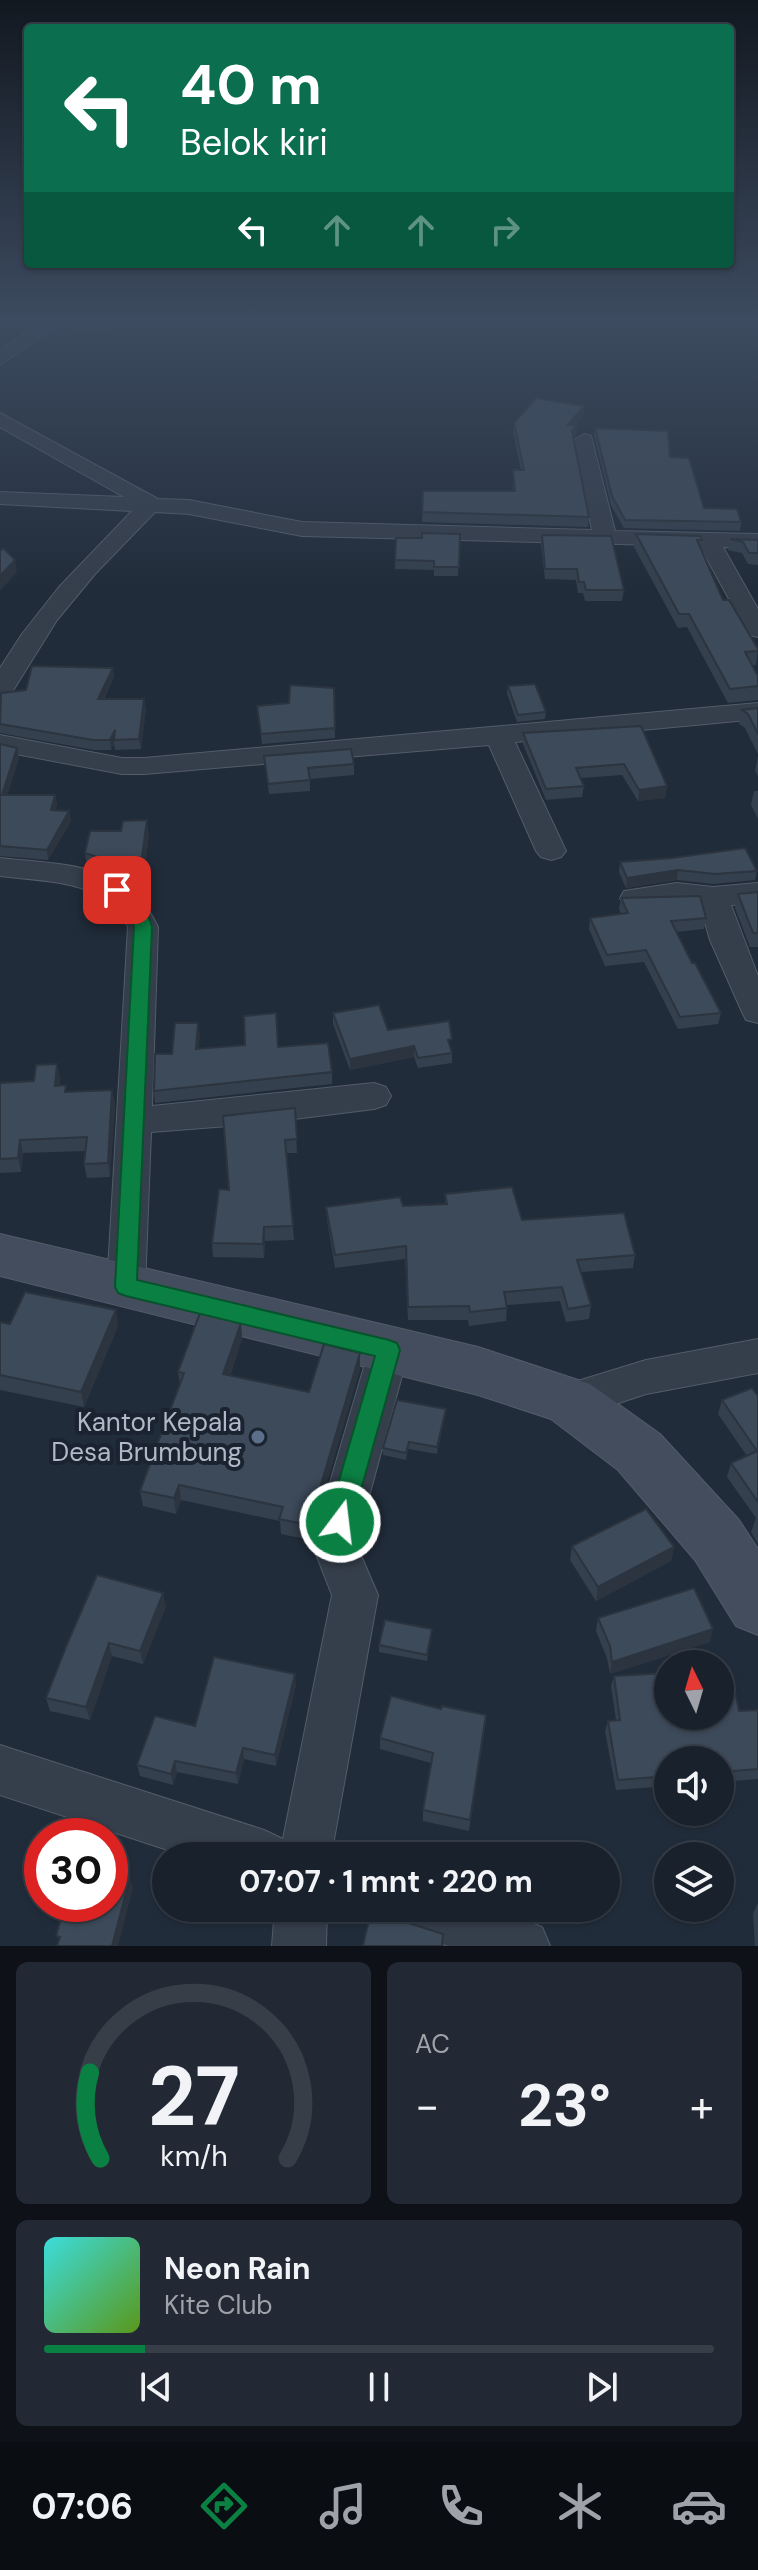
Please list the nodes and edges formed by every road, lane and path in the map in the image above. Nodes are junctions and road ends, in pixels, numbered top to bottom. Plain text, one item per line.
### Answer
1 (0, 419) edge
2 (584, 440) dead end
3 (0, 498) edge
4 (151, 504) junction
5 (605, 537) junction
6 (707, 539) junction
7 (758, 541) edge
8 (758, 630) edge
9 (0, 692) edge
10 (758, 711) edge
11 (499, 736) junction
12 (0, 743) edge
13 (551, 851) dead end
14 (0, 867) edge
15 (758, 893) edge
16 (713, 897) junction
17 (635, 898) edge
18 (758, 1012) edge
19 (374, 1096) dead end
20 (132, 1121) junction
21 (0, 1255) edge
22 (126, 1287) junction
23 (389, 1350) junction
24 (758, 1356) edge
25 (570, 1401) junction
26 (758, 1605) edge
27 (0, 1770) edge
28 (221, 1842) edge
29 (308, 1842) edge
30 (300, 1922) edge
31 (455, 1922) edge
32 (299, 1946) edge
33 (523, 1946) edge

1 - 4 street
2 - 5 street
3 - 4 street
4 - 5 street
4 - 9 street
5 - 6 street
6 - 7 street
6 - 8 street
10 - 11 street
11 - 12 street
11 - 13 street
14 - 20 street
15 - 16 street
16 - 17 street
16 - 18 street
19 - 20 street
20 - 22 street
21 - 22 street
22 - 23 street
23 - 25 street
23 - 29 street
24 - 25 street
25 - 26 street
27 - 28 street
30 - 32 street
31 - 33 street

